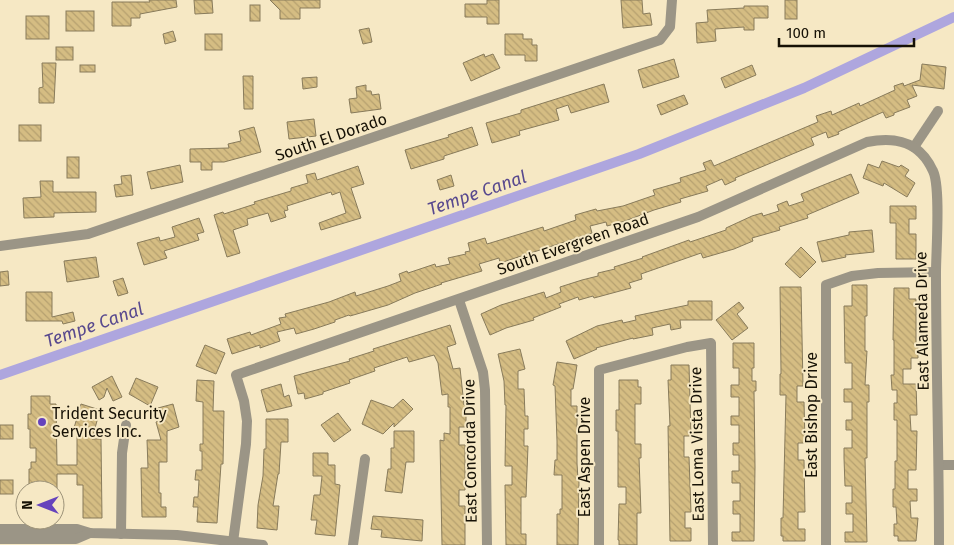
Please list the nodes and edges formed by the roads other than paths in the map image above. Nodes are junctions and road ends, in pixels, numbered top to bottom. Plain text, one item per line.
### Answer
1 (672, 0) edge
2 (938, 111) dead end
3 (914, 147) junction
4 (0, 246) edge
5 (936, 272) junction
6 (459, 300) junction
7 (711, 343) joint
8 (126, 424) dead end
9 (365, 459) dead end
10 (939, 465) junction
11 (954, 465) edge
12 (0, 529) edge
13 (15, 529) edge
14 (65, 529) edge
15 (18, 530) edge
16 (90, 533) junction
17 (122, 534) junction
18 (2, 539) edge
19 (233, 542) junction
20 (263, 545) edge
21 (353, 545) edge
22 (486, 545) edge
23 (599, 545) edge
24 (713, 545) edge
25 (826, 545) edge
26 (939, 545) edge

1 - 4 street, South El Dorado
2 - 3 street
3 - 5 street, East Alameda Drive
3 - 6 street, South Evergreen Road
5 - 10 street, East Alameda Drive
5 - 25 street, East Bishop Drive
6 - 19 street, South Evergreen Road
6 - 22 street, East Concorda Drive
7 - 23 street, East Aspen Drive
7 - 24 street, East Loma Vista Drive
8 - 17 street
9 - 21 street
10 - 11 street
10 - 26 street, East Alameda Drive
12 - 13 street
14 - 16 street
15 - 18 street
16 - 17 street
16 - 18 street
17 - 19 street
19 - 20 street

